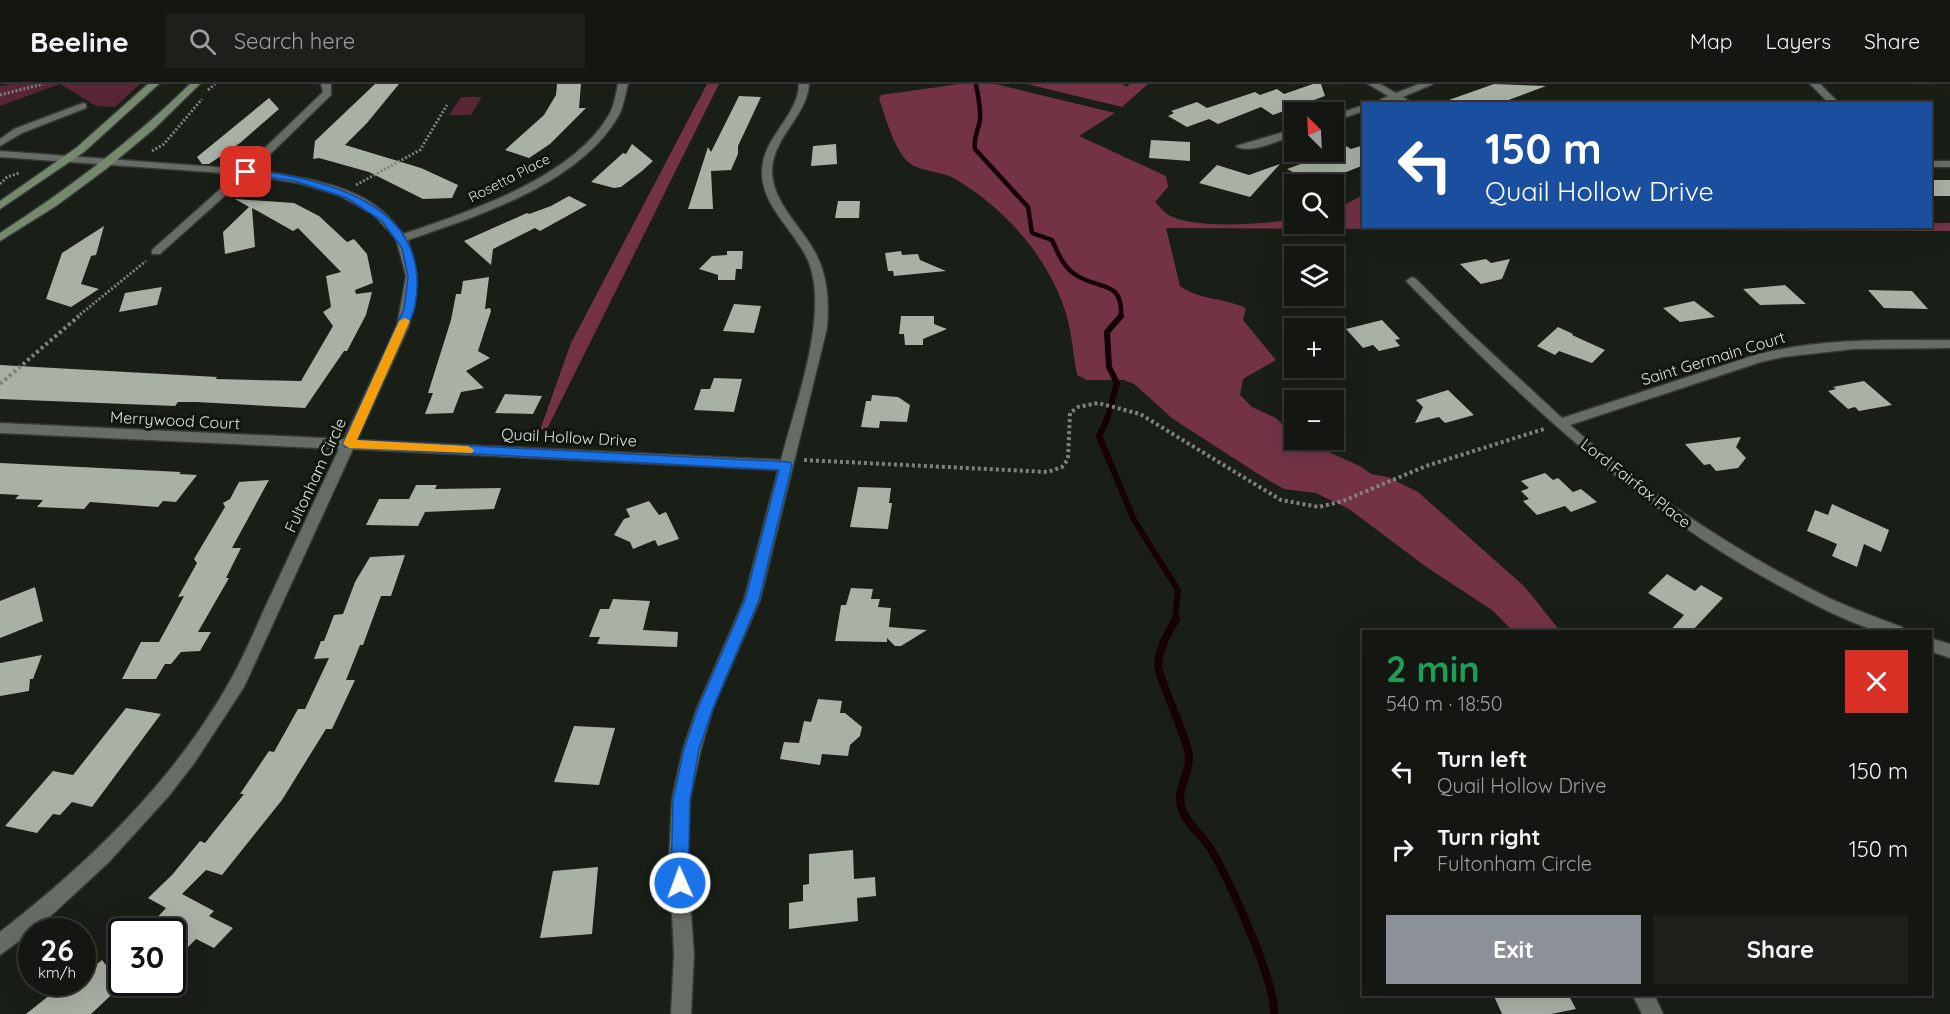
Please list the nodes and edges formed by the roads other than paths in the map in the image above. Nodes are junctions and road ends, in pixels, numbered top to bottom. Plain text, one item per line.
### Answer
1 (154, 84) edge
2 (195, 84) edge
3 (326, 84) edge
4 (623, 84) edge
5 (804, 84) edge
6 (1373, 84) edge
7 (1428, 84) edge
8 (1815, 84) edge
9 (1396, 96) junction
10 (1380, 102) edge
11 (1406, 102) edge
12 (1834, 102) edge
13 (83, 106) dead end
14 (1362, 109) edge
15 (1344, 115) edge
16 (1284, 136) edge
17 (0, 143) edge
18 (1241, 146) dead end
19 (0, 154) edge
20 (68, 159) junction
21 (108, 162) junction
22 (1932, 164) edge
23 (1950, 164) edge
24 (246, 172) junction
25 (0, 206) edge
26 (0, 238) edge
27 (402, 238) junction
28 (156, 252) road end
29 (1412, 281) dead end
30 (1950, 345) edge
31 (1561, 423) junction
32 (0, 428) edge
33 (349, 444) junction
34 (786, 465) junction
35 (1892, 630) edge
36 (1932, 645) edge
37 (1950, 651) edge
38 (0, 945) edge
39 (1643, 996) edge
40 (681, 1014) edge
41 (1653, 1014) edge

1 - 20 main road
2 - 21 main road
3 - 24 street
4 - 27 street, Rosetta Place
5 - 34 street
6 - 9 street
7 - 9 street
8 - 12 street
9 - 10 street
9 - 11 street
13 - 17 street
14 - 15 street
16 - 18 street
19 - 20 street, Fultonham Circle
20 - 21 street, Fultonham Circle
20 - 25 main road
21 - 24 street, Fultonham Circle
21 - 26 main road
22 - 23 street
24 - 27 street, Fultonham Circle
24 - 28 street
27 - 33 street, Fultonham Circle
29 - 31 street, Lord Fairfax Place
30 - 31 street, Saint Germain Court
31 - 35 street, Lord Fairfax Place
32 - 33 street, Merrywood Court
33 - 34 street, Quail Hollow Drive
33 - 38 street, Fultonham Circle
34 - 40 street
36 - 37 street
39 - 41 street

